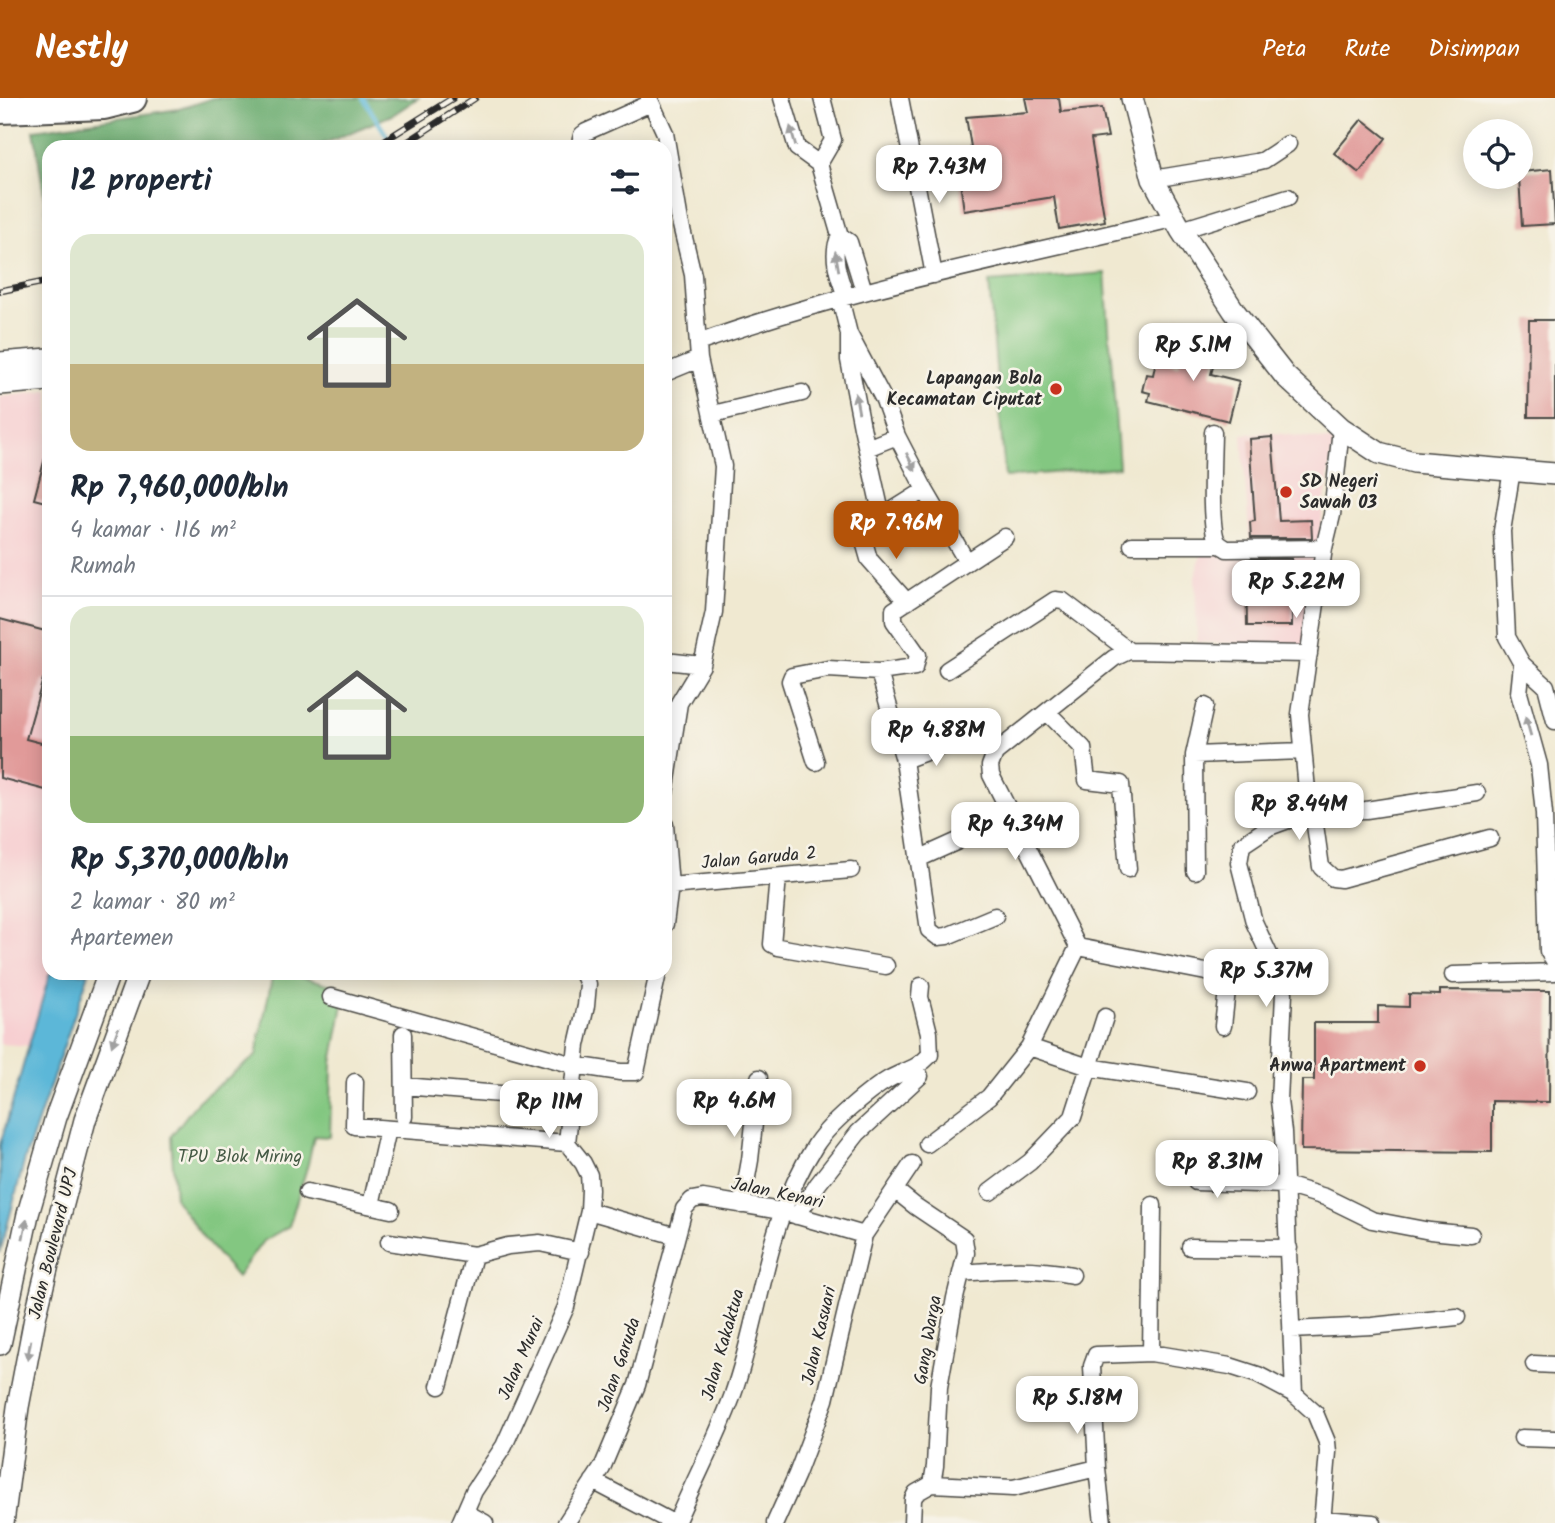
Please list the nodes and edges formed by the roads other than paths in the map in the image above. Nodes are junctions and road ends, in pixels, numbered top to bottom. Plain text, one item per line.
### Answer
1 (132, 98) edge
2 (782, 98) edge
3 (822, 98) edge
4 (900, 98) edge
5 (1132, 98) edge
6 (650, 100) edge
7 (0, 108) edge
8 (581, 140) edge
9 (665, 140) edge
10 (1288, 144) dead end
11 (819, 164) junction
12 (1153, 179) junction
13 (1287, 197) dead end
14 (672, 222) edge
15 (1179, 224) junction
16 (840, 236) junction
17 (934, 275) junction
18 (864, 291) junction
19 (843, 297) junction
20 (849, 334) junction
21 (698, 351) junction
22 (42, 359) edge
23 (0, 362) edge
24 (672, 368) edge
25 (42, 381) edge
26 (0, 384) edge
27 (802, 393) dead end
28 (713, 414) junction
29 (1341, 429) junction
30 (1213, 432) dead end
31 (897, 436) junction
32 (867, 448) junction
33 (1512, 470) junction
34 (1555, 474) edge
35 (926, 491) junction
36 (882, 517) junction
37 (1005, 537) dead end
38 (1132, 545) dead end
39 (1220, 545) junction
40 (1324, 548) junction
41 (967, 562) junction
42 (907, 602) junction
43 (1129, 651) junction
44 (1310, 654) junction
45 (672, 662) edge
46 (1522, 664) junction
47 (702, 665) junction
48 (947, 670) dead end
49 (879, 672) junction
50 (1205, 706) dead end
51 (1047, 712) junction
52 (1555, 721) edge
53 (672, 738) edge
54 (955, 741) dead end
55 (1303, 751) junction
56 (1194, 755) junction
57 (904, 761) junction
58 (816, 762) dead end
59 (1477, 793) dead end
60 (1311, 812) junction
61 (1490, 838) dead end
62 (958, 841) dead end
63 (918, 859) junction
64 (1128, 869) dead end
65 (851, 870) dead end
66 (1195, 871) dead end
67 (778, 877) junction
68 (672, 887) edge
69 (995, 916) dead end
70 (1078, 947) junction
71 (1555, 962) edge
72 (886, 966) dead end
73 (1555, 972) edge
74 (1453, 975) dead end
75 (106, 980) edge
76 (136, 980) edge
77 (586, 980) edge
78 (656, 980) edge
79 (921, 986) dead end
80 (331, 997) dead end
81 (1105, 1017) dead end
82 (1223, 1026) dead end
83 (403, 1034) dead end
84 (1029, 1047) junction
85 (574, 1065) junction
86 (1089, 1067) junction
87 (920, 1076) dead end
88 (759, 1078) dead end
89 (355, 1082) dead end
90 (404, 1086) junction
91 (1247, 1093) dead end
92 (571, 1100) junction
93 (404, 1116) dead end
94 (388, 1129) junction
95 (567, 1143) junction
96 (927, 1144) dead end
97 (912, 1164) dead end
98 (1196, 1182) dead end
99 (1286, 1185) junction
100 (895, 1190) junction
101 (307, 1192) dead end
102 (990, 1192) dead end
103 (371, 1205) junction
104 (742, 1205) junction
105 (1153, 1205) dead end
106 (684, 1209) joint
107 (391, 1210) dead end
108 (589, 1211) junction
109 (781, 1211) junction
110 (797, 1216) junction
111 (864, 1235) junction
112 (1471, 1235) dead end
113 (676, 1236) junction
114 (389, 1242) dead end
115 (1190, 1247) dead end
116 (1289, 1248) junction
117 (580, 1252) junction
118 (474, 1255) junction
119 (961, 1273) junction
120 (1072, 1275) dead end
121 (1457, 1317) dead end
122 (1291, 1329) junction
123 (0, 1344) edge
124 (1151, 1353) junction
125 (1534, 1364) dead end
126 (1555, 1365) edge
127 (439, 1386) dead end
128 (1294, 1394) junction
129 (1522, 1438) dead end
130 (1555, 1439) edge
131 (1097, 1468) junction
132 (593, 1481) junction
133 (932, 1484) junction
134 (462, 1518) edge
135 (1322, 1521) edge
136 (3, 1523) edge
137 (485, 1523) edge
138 (566, 1523) edge
139 (674, 1523) edge
140 (775, 1523) edge
141 (912, 1523) edge
142 (1103, 1523) edge
143 (1373, 1523) edge

1 - 7 highway
11 -> 2 street
3 - 11 street
4 - 17 street
5 - 12 street
6 - 8 street
6 - 9 street
10 - 12 street
11 - 16 street
12 - 15 street
13 - 15 street
14 - 21 street
15 - 17 street
15 - 29 street
16 - 18 street
19 -> 16 street
17 - 18 street
18 - 19 street
19 - 20 street
19 - 21 street
20 - 31 street
32 -> 20 street
21 - 24 street
21 - 28 street
22 - 23 street
25 - 26 street
27 - 28 street
28 - 47 street
29 - 33 street
29 - 40 street
30 - 39 street
31 - 32 street
31 -> 35 street
32 - 36 street
33 - 34 street
33 - 46 street
35 - 36 street
35 - 41 street
36 - 42 street
37 - 41 street
38 - 39 street
39 - 40 street
40 - 44 street
41 - 42 street
42 - 49 street
43 - 44 street
43 - 48 street
43 - 51 street
44 - 55 street
45 - 47 street
46 - 52 street
71 -> 46 street
47 - 53 street
49 - 57 street
49 - 58 street
50 - 56 street
51 - 64 street
51 - 70 street
54 - 57 street
55 - 56 street
55 - 60 street
56 - 66 street
57 - 63 street
59 - 60 street
60 - 61 street
60 - 99 street
62 - 63 street
63 - 69 street
65 - 67 street, Jalan Garuda 2
67 - 68 street, Jalan Garuda 2
67 - 72 street
70 - 82 street
70 - 84 street
73 - 74 street
123 -> 75 street, Jalan Boulevard UPJ
76 -> 136 street, Jalan Boulevard UPJ
77 - 85 street
78 - 85 street
79 - 109 street, Jalan Kakaktua
80 - 85 street
81 - 86 street
83 - 90 street
84 - 86 street
84 - 96 street
85 - 92 street
86 - 91 street
86 - 102 street
87 - 110 street
88 - 104 street
89 - 94 street
90 - 92 street
90 - 93 street
92 - 95 street
94 - 95 street
94 - 103 street
95 - 108 street, Jalan Murai
97 - 100 street, Jalan Kasuari
98 - 99 street
99 - 112 street
99 - 116 street
100 - 111 street, Jalan Kasuari
100 - 119 street, Gang Warga
101 - 103 street
103 - 107 street
104 - 106 street, Jalan Kenari
104 - 109 street, Jalan Kenari
105 - 124 street
106 - 113 street, Jalan Garuda
108 - 113 street
108 - 117 street, Jalan Murai
109 - 110 street, Jalan Kenari
109 - 139 street, Jalan Kakaktua
110 - 111 street, Jalan Kenari
111 - 140 street, Jalan Kasuari
113 - 132 street, Jalan Garuda
114 - 118 street
115 - 116 street
116 - 122 street
117 - 118 street
117 - 134 street, Jalan Murai
118 - 127 street
119 - 120 street
119 - 133 street, Gang Warga
121 - 122 street
122 - 128 street
124 - 128 street
124 - 131 street
125 - 126 street
128 - 135 street
129 - 130 street
131 - 133 street
131 - 142 street
132 - 138 street, Jalan Garuda
132 - 139 street
133 - 141 street
134 - 137 street
135 - 143 street

